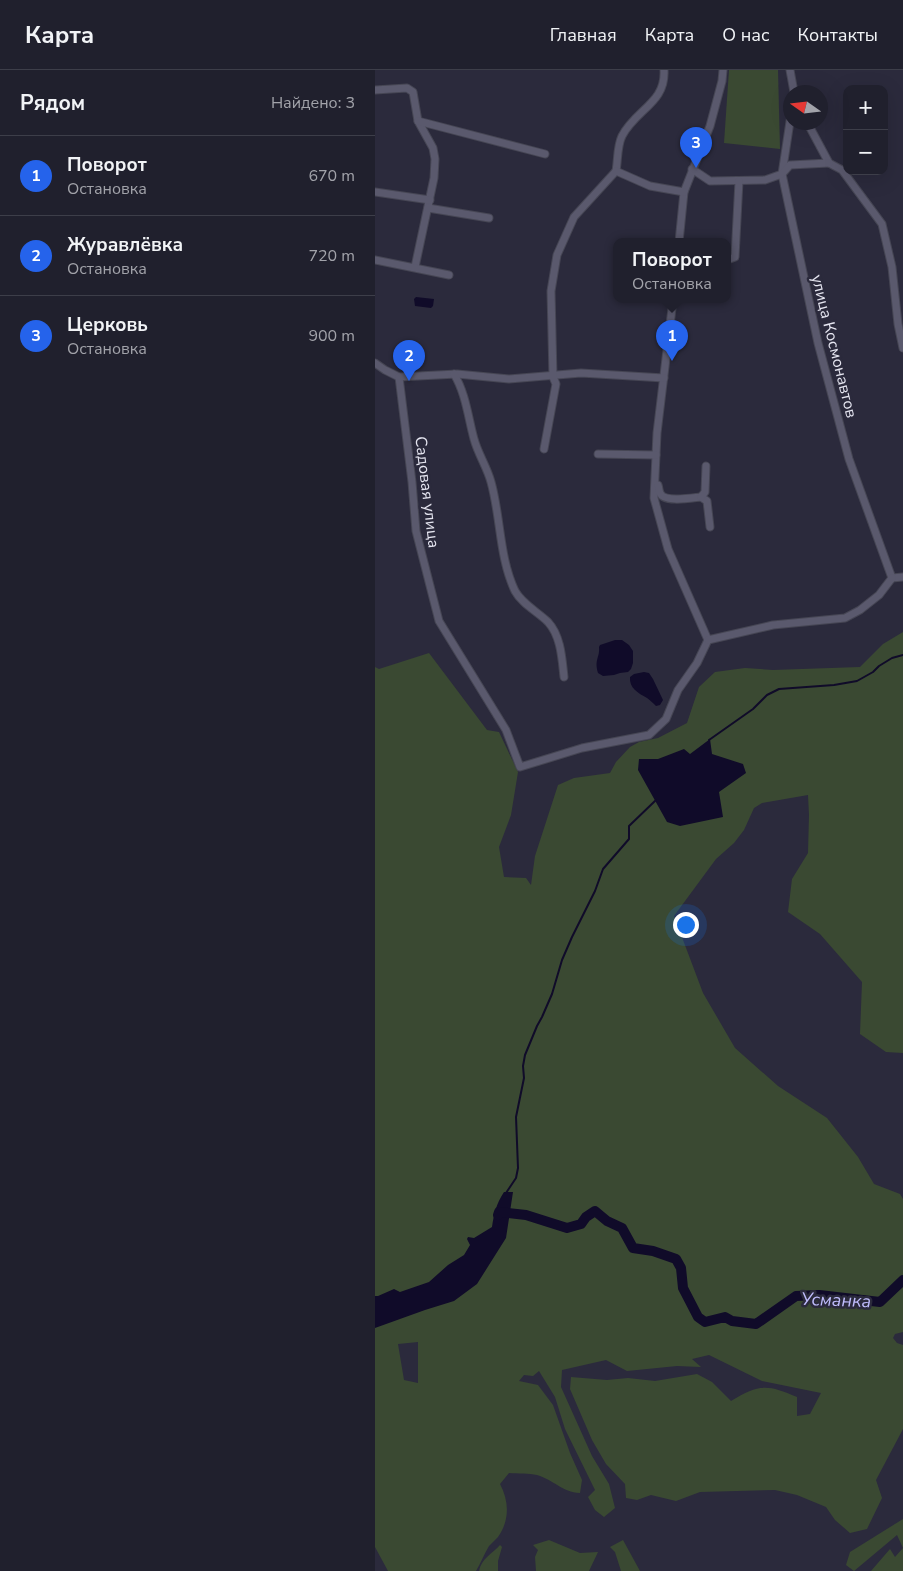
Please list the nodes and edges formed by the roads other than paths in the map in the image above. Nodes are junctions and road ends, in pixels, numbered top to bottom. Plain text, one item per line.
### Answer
1 (664, 70) edge
2 (723, 70) edge
3 (790, 70) edge
4 (793, 85) edge
5 (375, 90) edge
6 (418, 121) junction
7 (789, 130) edge
8 (811, 130) edge
9 (545, 154) dead end
10 (829, 163) junction
11 (692, 169) junction
12 (616, 171) junction
13 (782, 174) junction
14 (739, 181) junction
15 (375, 192) edge
16 (684, 192) junction
17 (429, 200) junction
18 (428, 208) junction
19 (489, 218) dead end
20 (679, 238) edge
21 (731, 258) edge
22 (375, 260) edge
23 (415, 267) junction
24 (449, 275) dead end
25 (673, 303) edge
26 (903, 348) edge
27 (375, 362) edge
28 (454, 374) junction
29 (399, 377) junction
30 (553, 377) junction
31 (664, 378) junction
32 (544, 449) dead end
33 (597, 454) dead end
34 (656, 455) junction
35 (706, 466) dead end
36 (655, 484) junction
37 (701, 497) junction
38 (710, 527) dead end
39 (903, 577) edge
40 (892, 578) junction
41 (708, 640) junction
42 (564, 677) dead end

1 - 12 street
2 - 11 street
3 - 4 street
5 - 6 street
6 - 9 street
6 - 17 street
7 - 13 street, улица Космонавтов
8 - 10 street
10 - 13 street
10 - 26 street
11 - 14 street
11 - 16 street
12 - 16 street
12 - 30 street
13 - 14 street
13 - 40 street, улица Космонавтов
14 - 21 street
15 - 17 street
16 - 20 street
17 - 18 street
18 - 19 street
18 - 23 street
22 - 23 street
23 - 24 street
25 - 31 street
27 - 29 street
28 - 29 street
28 - 30 street
28 - 42 street
29 - 41 street, Садовая улица
30 - 31 street
30 - 32 street
31 - 34 street
33 - 34 street
34 - 36 street
35 - 37 street
36 - 37 street
36 - 41 street
37 - 38 street
39 - 40 street
40 - 41 street

